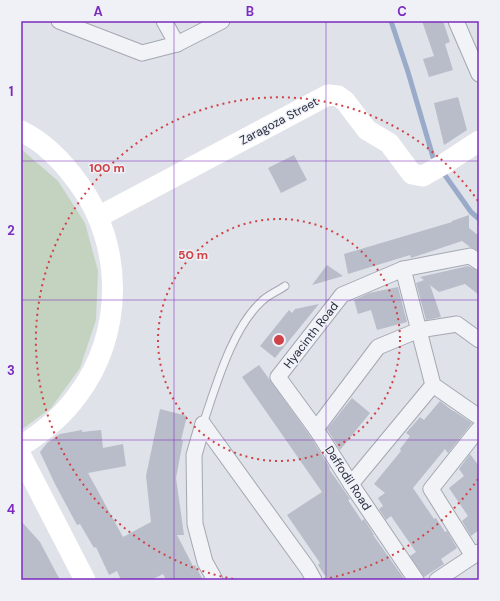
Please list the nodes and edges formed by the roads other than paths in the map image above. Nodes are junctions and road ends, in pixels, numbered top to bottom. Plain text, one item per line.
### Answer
1 (59, 21) edge
2 (164, 21) edge
3 (222, 21) edge
4 (456, 21) edge
5 (176, 44) junction
6 (479, 74) edge
7 (21, 131) edge
8 (479, 141) edge
9 (98, 217) junction
10 (479, 262) edge
11 (404, 269) junction
12 (285, 286) dead end
13 (419, 330) junction
14 (479, 340) edge
15 (278, 377) joint
16 (433, 385) junction
17 (479, 417) edge
18 (203, 424) junction
19 (316, 429) junction
20 (477, 436) edge
21 (21, 446) edge
22 (21, 456) edge
23 (350, 484) junction
24 (476, 554) edge
25 (85, 580) edge
26 (215, 580) edge
27 (314, 580) edge
28 (416, 580) edge
29 (437, 580) edge

1 - 5 street
2 - 5 street
3 - 5 street
4 - 6 street
7 - 9 street
8 - 9 street, Zaragoza Street
9 - 21 street
10 - 11 street, Hyacinth Road
11 - 13 street
11 - 15 street, Hyacinth Road
12 - 18 lane
13 - 14 street
13 - 16 street
13 - 19 street
15 - 19 street, Daffodil Road
16 - 17 street
16 - 23 street
18 - 26 street
18 - 27 street
19 - 23 street, Daffodil Road
20 - 24 street
22 - 25 street
23 - 28 street, Daffodil Road
24 - 29 street

